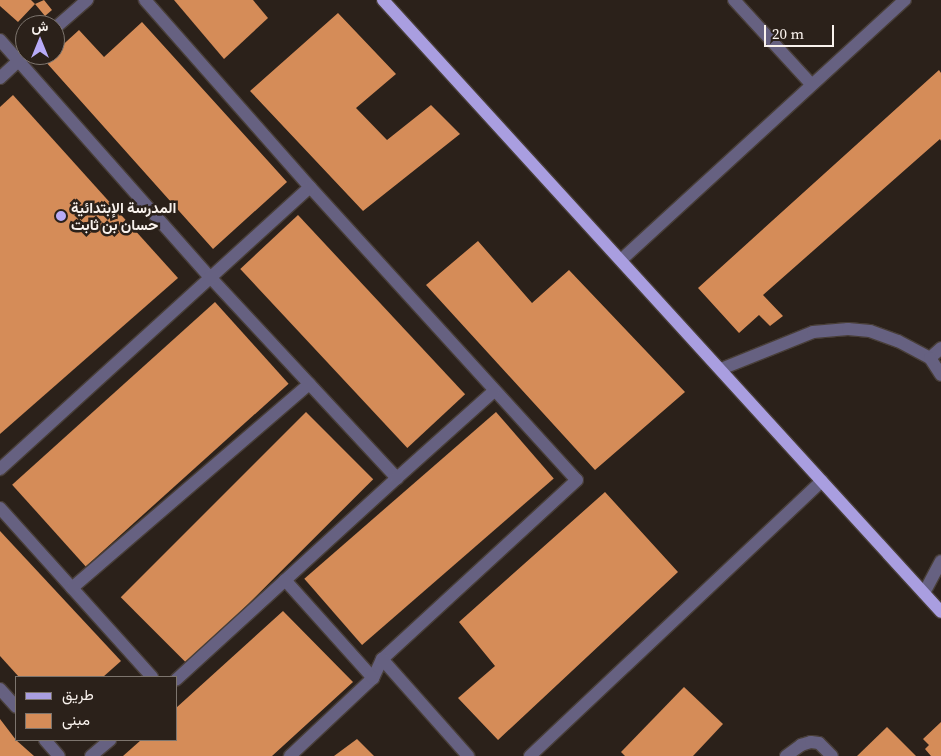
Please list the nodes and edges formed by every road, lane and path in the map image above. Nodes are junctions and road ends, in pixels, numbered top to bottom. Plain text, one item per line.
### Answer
1 (87, 0) edge
2 (145, 0) edge
3 (383, 0) edge
4 (734, 0) edge
5 (905, 0) edge
6 (65, 19) edge
7 (0, 40) edge
8 (15, 52) edge
9 (15, 64) edge
10 (28, 65) edge
11 (0, 78) edge
12 (811, 84) junction
13 (310, 187) junction
14 (621, 260) junction
15 (210, 277) junction
16 (941, 348) edge
17 (930, 358) junction
18 (720, 369) junction
19 (941, 374) edge
20 (309, 384) junction
21 (494, 391) junction
22 (0, 469) edge
23 (396, 478) junction
24 (822, 481) junction
25 (0, 508) edge
26 (941, 561) edge
27 (285, 580) junction
28 (72, 588) junction
29 (924, 593) junction
30 (941, 612) edge
31 (382, 659) junction
32 (151, 676) edge
33 (178, 678) edge
34 (373, 678) junction
35 (0, 689) edge
36 (15, 706) edge
37 (46, 741) edge
38 (109, 741) edge
39 (60, 756) edge
40 (91, 756) edge
41 (290, 756) edge
42 (468, 756) edge
43 (530, 756) edge
44 (786, 756) edge
45 (832, 756) edge

1 - 6 street
2 - 13 street
3 - 14 main road
4 - 12 street
5 - 12 street
7 - 8 street
9 - 11 street
10 - 15 street
12 - 14 street
13 - 15 street
13 - 21 street
14 - 18 main road
15 - 20 street
15 - 22 street
16 - 17 street
17 - 18 street
17 - 19 street
18 - 24 main road
20 - 23 street
20 - 28 street
21 - 23 street
21 - 31 street
23 - 27 street
24 - 29 main road
24 - 43 street
25 - 28 street
26 - 29 street
27 - 33 street
27 - 34 street
28 - 32 street
29 - 30 main road
31 - 34 street
31 - 42 street
34 - 41 street
35 - 36 street
37 - 39 street
38 - 40 street
44 - 45 street

